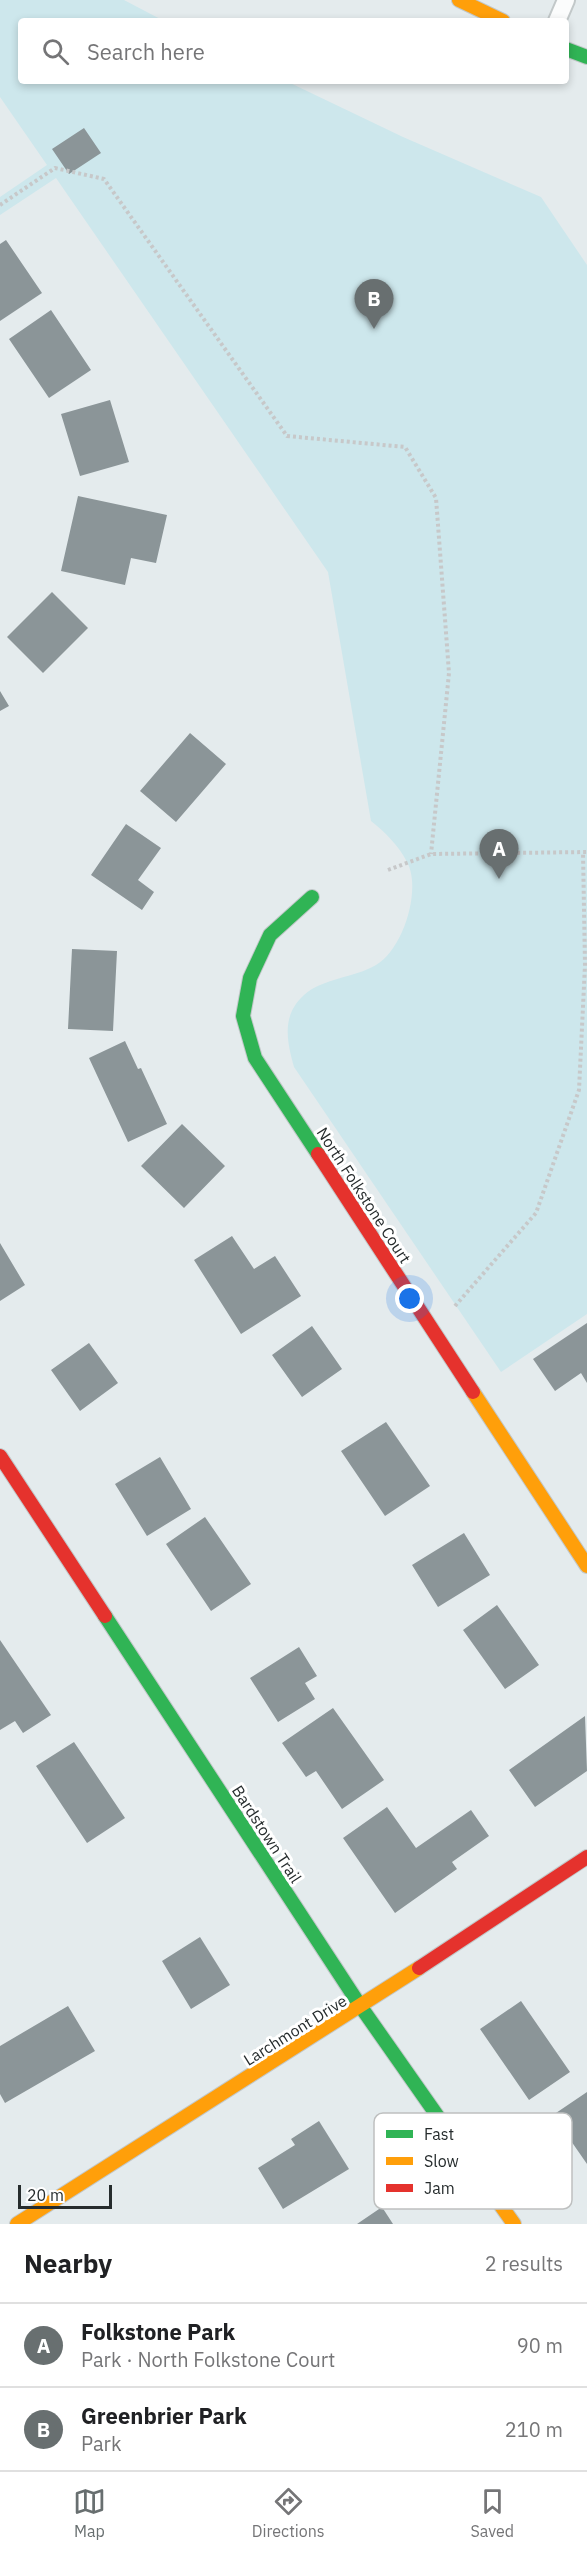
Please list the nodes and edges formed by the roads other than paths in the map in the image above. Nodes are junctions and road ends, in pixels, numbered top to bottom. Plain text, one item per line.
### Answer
1 (459, 0) edge
2 (566, 0) edge
3 (498, 18) edge
4 (558, 18) edge
5 (569, 50) edge
6 (587, 57) edge
7 (312, 897) dead end
8 (0, 1456) edge
9 (587, 1566) edge
10 (587, 1857) edge
11 (361, 2007) junction
12 (436, 2113) edge
13 (503, 2209) edge
14 (17, 2224) edge
15 (514, 2224) edge

1 - 3 main road
2 - 4 lane
5 - 6 main road
7 - 9 main road, North Folkstone Court
8 - 11 main road, Bardstown Trail
10 - 11 main road, Larchmont Drive
11 - 12 main road, Bardstown Trail
11 - 14 main road, Larchmont Drive
13 - 15 main road, Bardstown Trail

